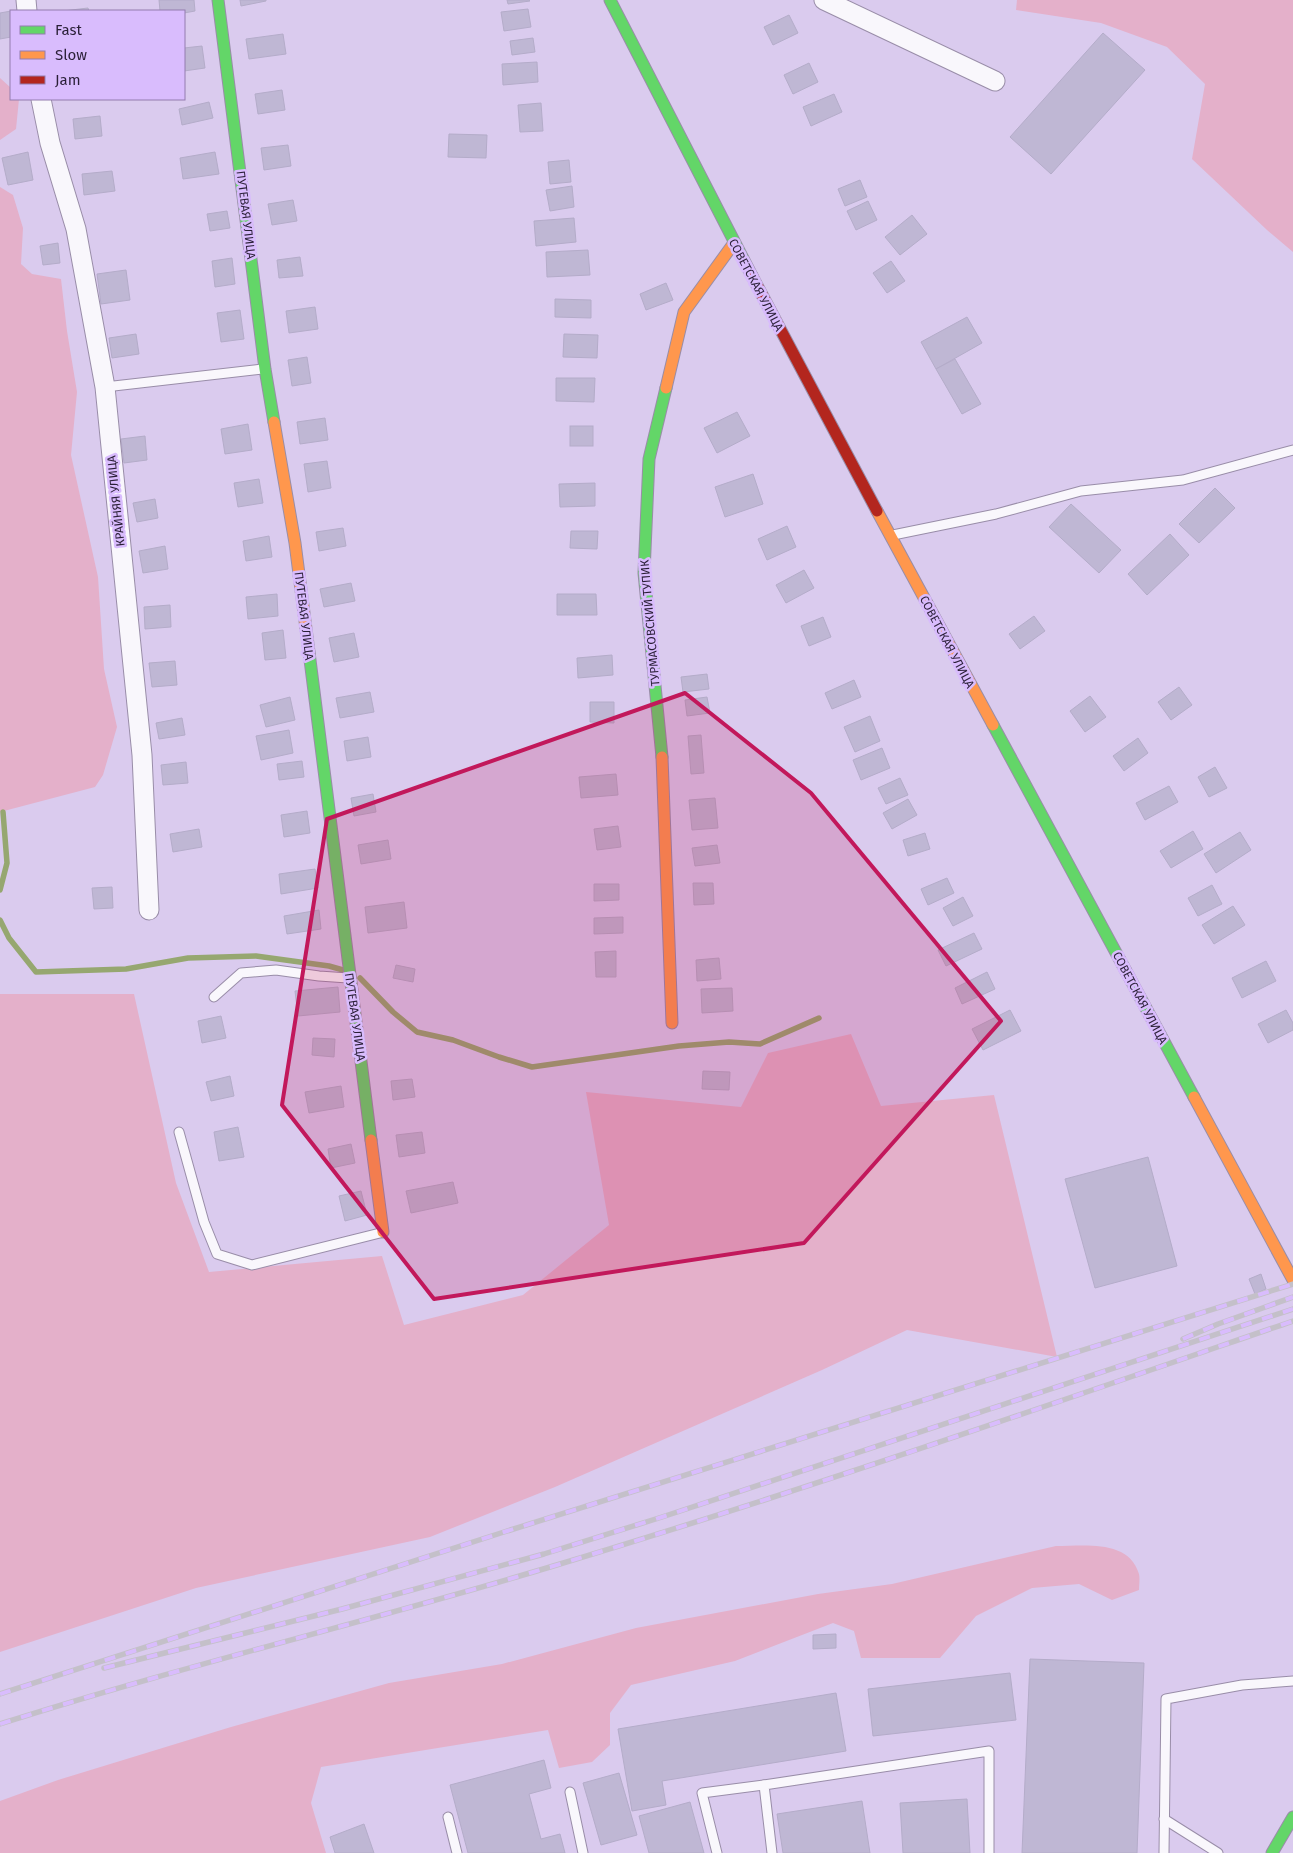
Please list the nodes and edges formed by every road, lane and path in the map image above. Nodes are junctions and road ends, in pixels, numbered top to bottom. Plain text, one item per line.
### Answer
1 (218, 0) edge
2 (610, 0) edge
3 (824, 0) edge
4 (995, 81) dead end
5 (41, 100) edge
6 (734, 243) junction
7 (265, 369) junction
8 (105, 387) junction
9 (1293, 450) edge
10 (890, 536) junction
11 (149, 910) dead end
12 (350, 978) junction
13 (214, 997) dead end
14 (672, 1023) dead end
15 (179, 1132) dead end
16 (383, 1232) joint
17 (1293, 1280) edge
18 (1293, 1681) edge
19 (764, 1785) junction
20 (570, 1792) dead end
21 (1293, 1817) edge
22 (448, 1818) dead end
23 (1164, 1819) junction
24 (456, 1853) edge
25 (583, 1853) edge
26 (717, 1853) edge
27 (772, 1853) edge
28 (989, 1853) edge
29 (1164, 1853) edge
30 (1218, 1853) edge
31 (1272, 1853) edge

1 - 7 street, ПУТЕВАЯ УЛИЦА
2 - 6 street, СОВЕТСКАЯ УЛИЦА
3 - 4 street
5 - 8 street, КРАЙНЯЯ УЛИЦА
6 - 10 street, СОВЕТСКАЯ УЛИЦА
6 - 14 street, ТУРМАСОВСКИЙ ТУПИК
7 - 8 lane
7 - 12 street, ПУТЕВАЯ УЛИЦА
8 - 11 street, КРАЙНЯЯ УЛИЦА
9 - 10 lane
10 - 17 street, СОВЕТСКАЯ УЛИЦА
12 - 13 lane
12 - 16 street, ПУТЕВАЯ УЛИЦА
15 - 16 lane
18 - 23 lane
19 - 26 lane
19 - 27 lane
19 - 28 lane
20 - 25 lane
21 - 31 street
22 - 24 lane
23 - 29 lane
23 - 30 lane

